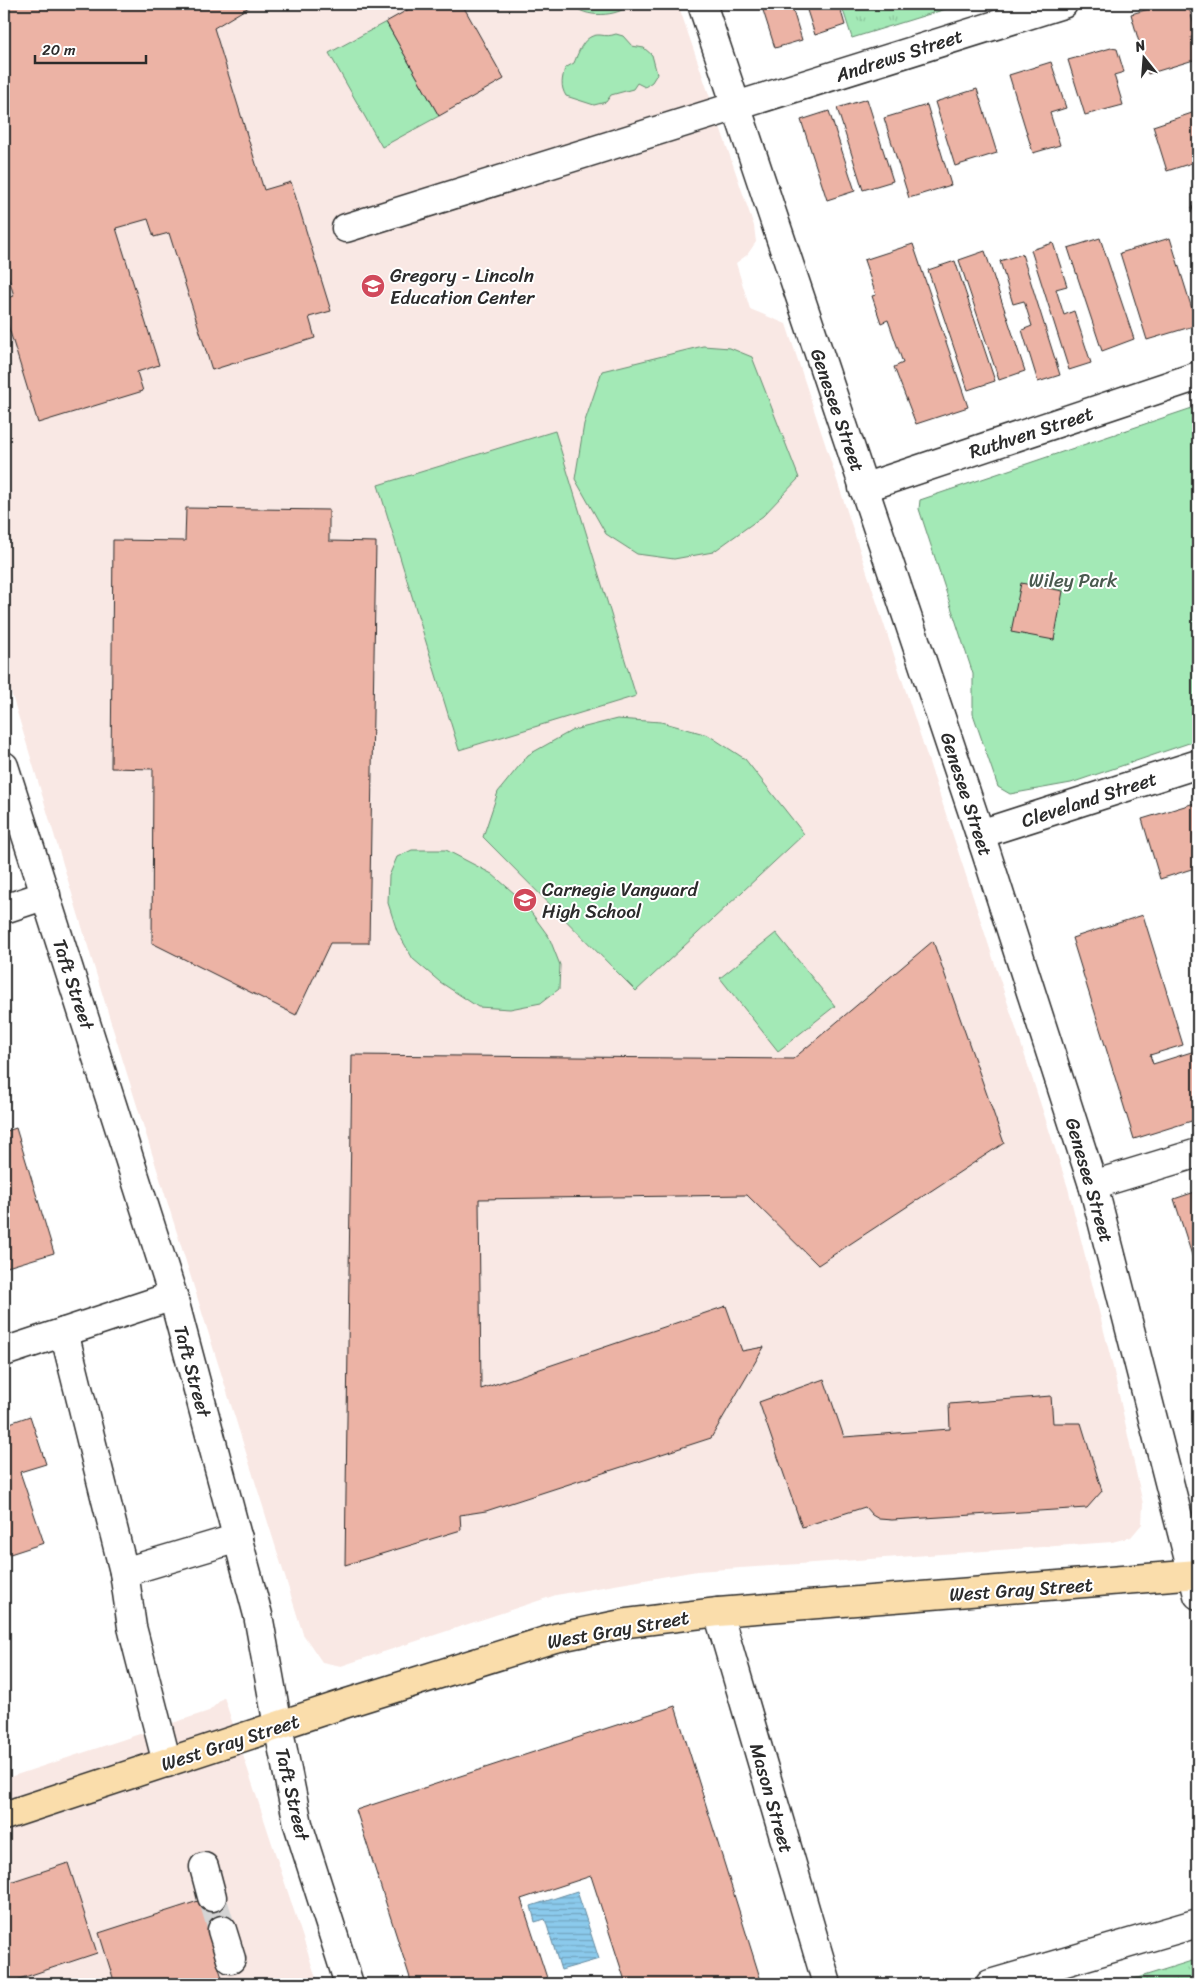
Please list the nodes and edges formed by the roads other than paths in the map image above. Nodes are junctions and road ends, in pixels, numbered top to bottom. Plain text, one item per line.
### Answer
1 (702, 4) edge
2 (1063, 4) edge
3 (736, 106) junction
4 (346, 228) dead end
5 (1198, 376) edge
6 (863, 488) junction
7 (1198, 764) edge
8 (4, 766) edge
9 (980, 834) junction
10 (46, 895) junction
11 (4, 909) edge
12 (1198, 1153) edge
13 (1094, 1185) junction
14 (173, 1296) junction
15 (64, 1332) junction
16 (4, 1352) edge
17 (238, 1538) junction
18 (124, 1572) junction
19 (1196, 1582) edge
20 (718, 1612) junction
21 (278, 1726) junction
22 (166, 1763) junction
23 (4, 1816) edge
24 (204, 1867) dead end
25 (212, 1897) tunnel mouth
26 (1198, 1923) edge
27 (222, 1930) tunnel mouth
28 (231, 1959) dead end
29 (349, 1984) edge
30 (827, 1984) edge
31 (994, 1984) edge

1 - 3 street, Genesee Street
2 - 3 street, Andrews Street
3 - 4 street, Andrews Street
3 - 6 street, Genesee Street
5 - 6 street, Ruthven Street
6 - 9 street, Genesee Street
7 - 9 street, Cleveland Street
8 - 10 street, Taft Street
9 - 13 street, Genesee Street
10 - 11 street
10 - 14 street, Taft Street
12 - 13 street
13 - 19 street, Genesee Street
14 - 15 street
14 - 17 street, Taft Street
15 - 16 street
15 - 18 street
17 - 18 street
17 - 21 street, Taft Street
18 - 22 street
19 - 20 main road, West Gray Street
20 - 21 main road, West Gray Street
20 - 30 street, Mason Street
21 - 22 main road, West Gray Street
21 - 29 street, Taft Street
22 - 23 main road, West Gray Street
24 - 25 street
26 - 31 street
27 - 28 street

